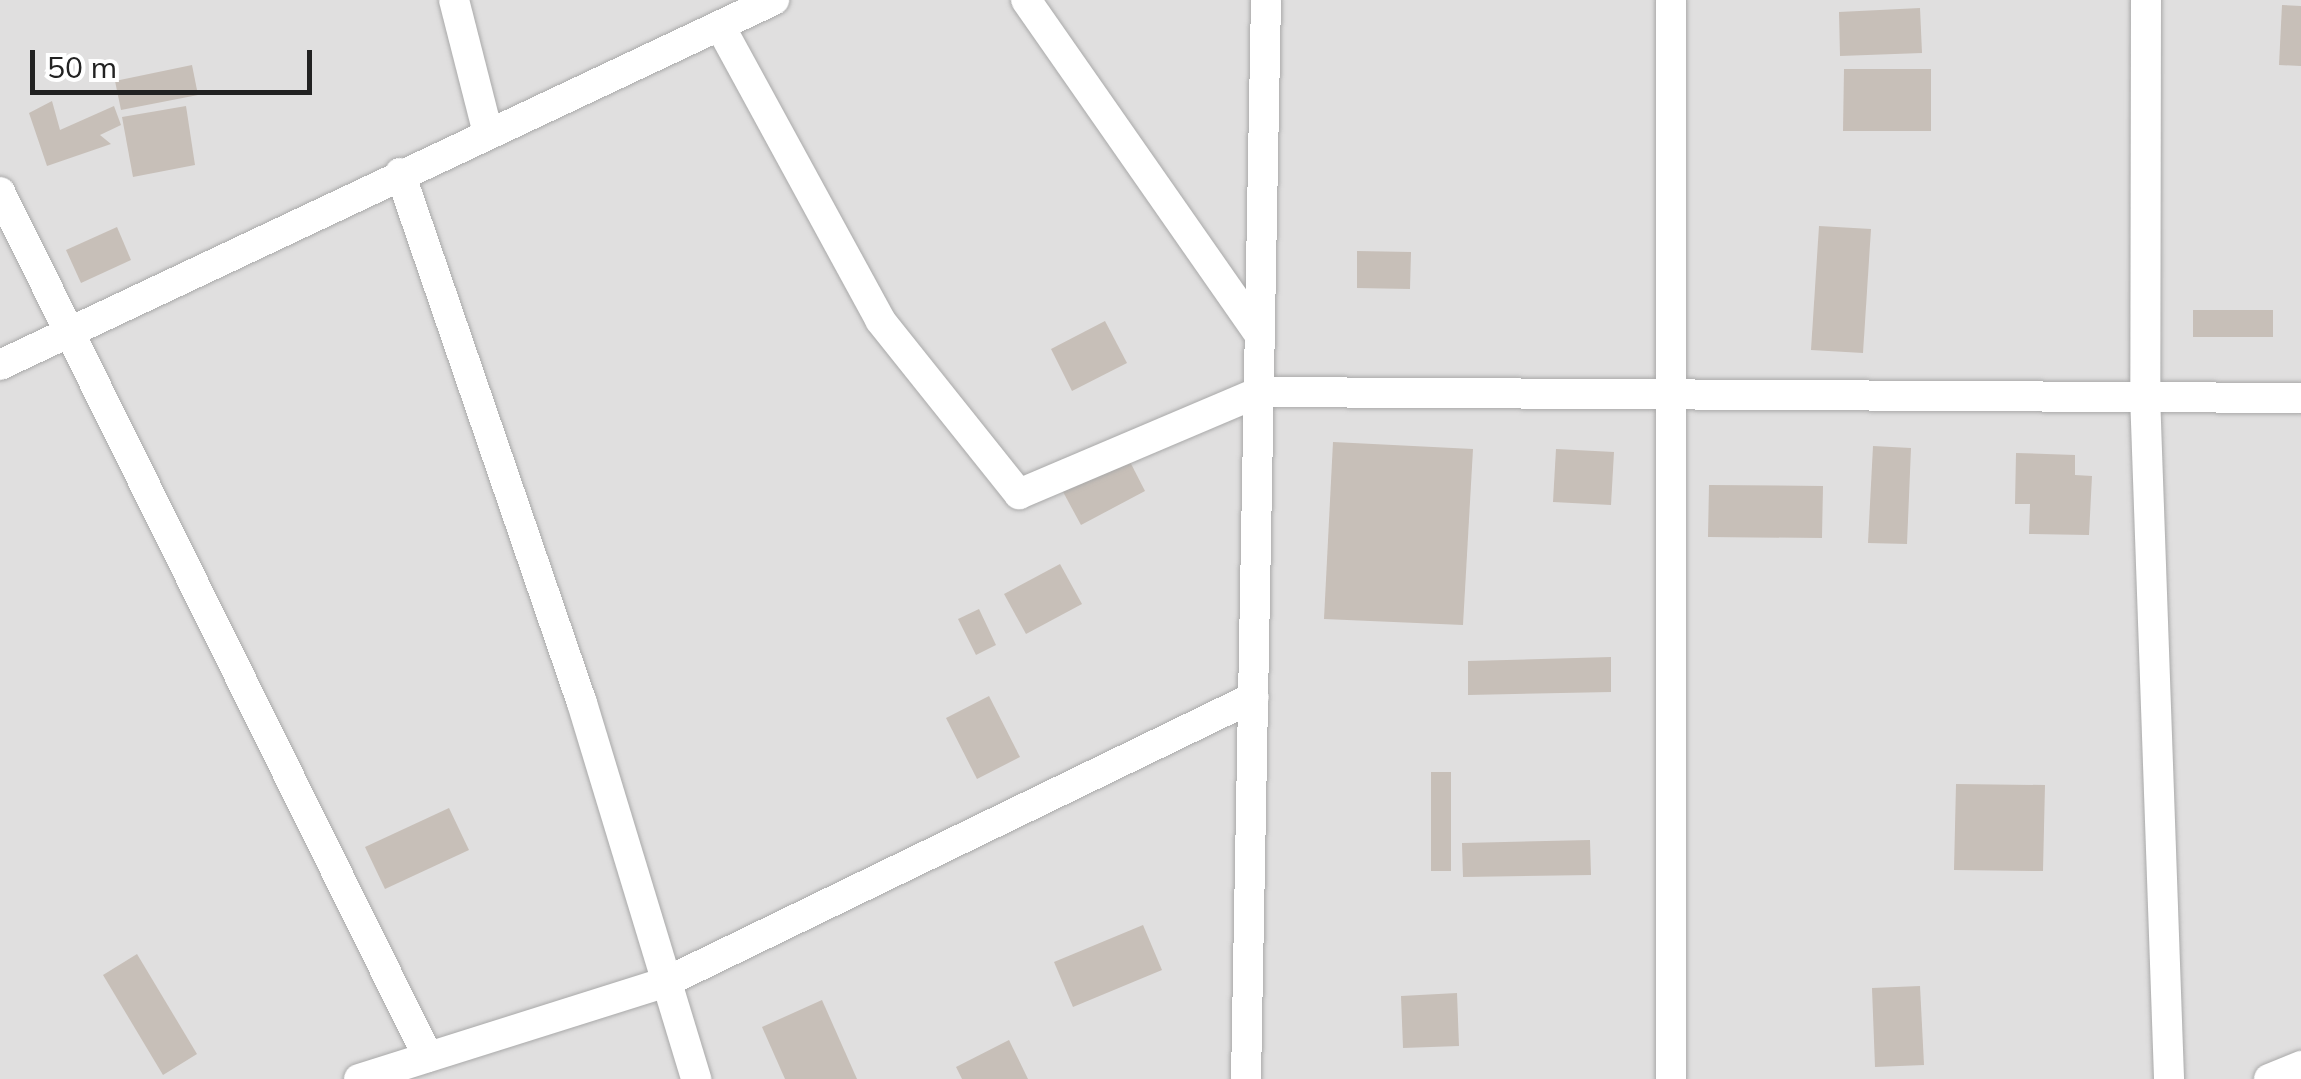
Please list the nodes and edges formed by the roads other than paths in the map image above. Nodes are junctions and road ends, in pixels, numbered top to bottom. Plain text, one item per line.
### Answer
1 (454, 0) edge
2 (774, 0) edge
3 (1026, 0) edge
4 (1266, 0) edge
5 (1671, 0) edge
6 (2146, 0) edge
7 (720, 26) junction
8 (488, 133) junction
9 (400, 173) junction
10 (0, 192) edge
11 (68, 332) junction
12 (1258, 332) junction
13 (0, 365) edge
14 (1259, 392) junction
15 (1671, 393) junction
16 (2145, 394) junction
17 (2301, 398) edge
18 (1254, 697) junction
19 (666, 982) junction
20 (428, 1057) junction
21 (2301, 1066) edge
22 (358, 1079) edge
23 (696, 1079) edge
24 (1246, 1079) edge
25 (1671, 1079) edge
26 (2170, 1079) edge
27 (2269, 1079) edge

1 - 8 street
2 - 7 street
3 - 12 street
4 - 12 street
5 - 15 street
6 - 16 street
7 - 8 street
7 - 14 street
8 - 9 street
9 - 11 street
9 - 19 street
10 - 11 street
11 - 13 street
11 - 20 street
12 - 14 street
14 - 15 street
14 - 18 street
15 - 16 street
15 - 25 street
16 - 17 street
16 - 26 street
18 - 19 street
18 - 24 street
19 - 20 street
19 - 23 street
20 - 22 street
21 - 27 street

